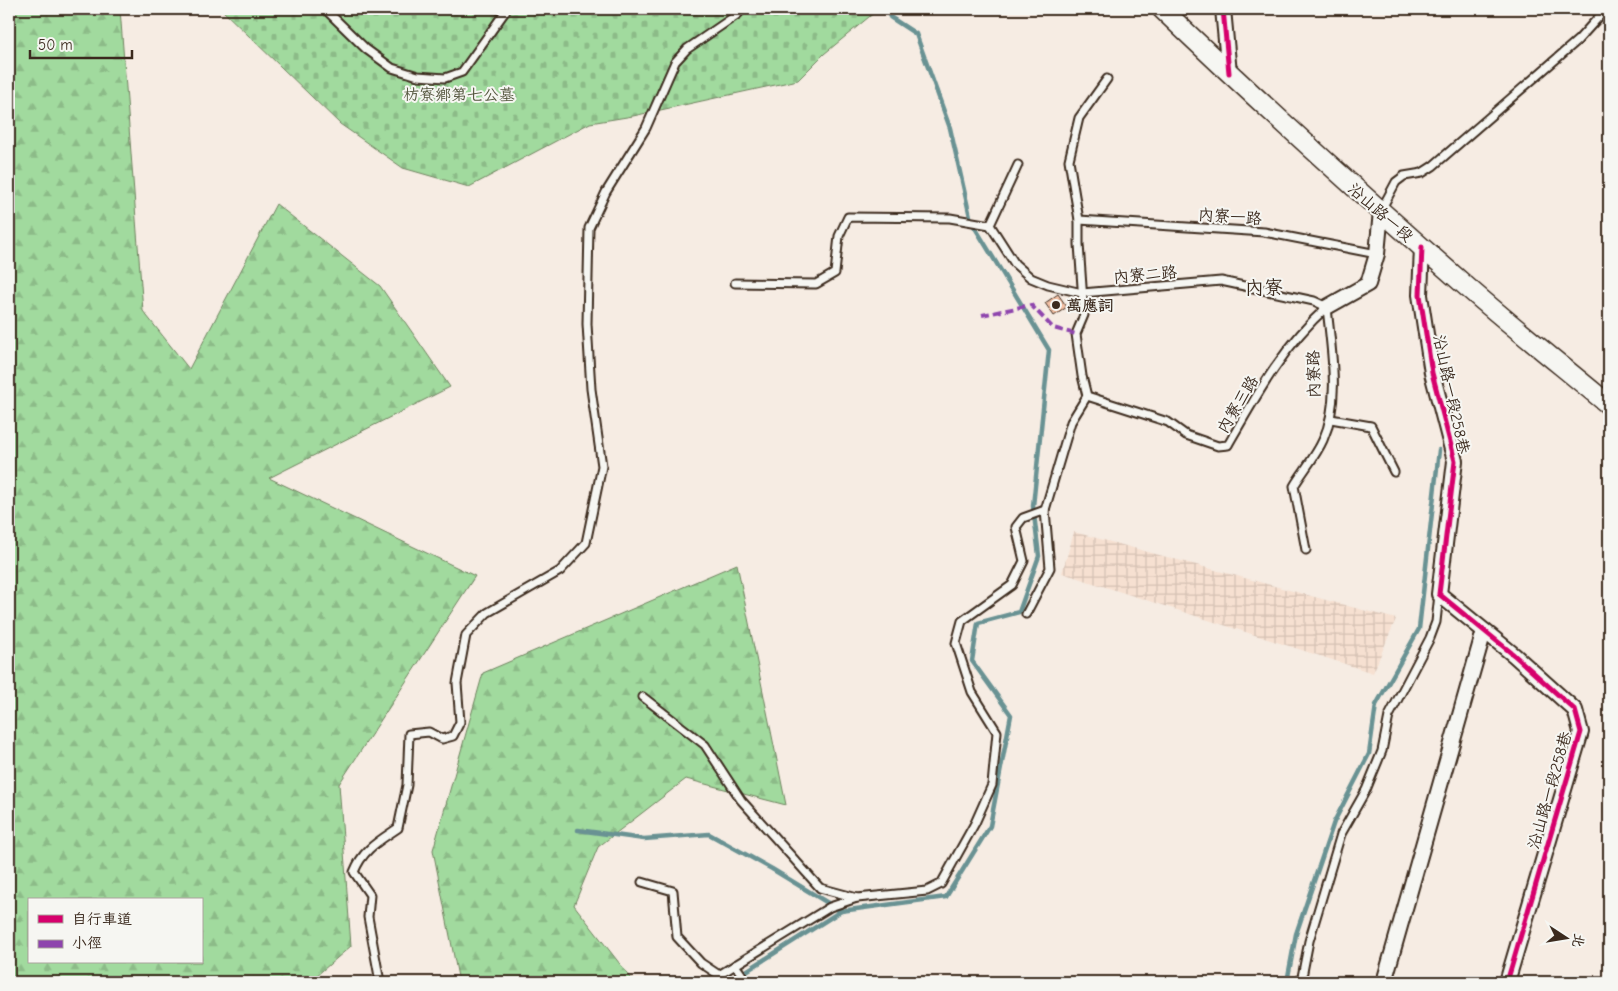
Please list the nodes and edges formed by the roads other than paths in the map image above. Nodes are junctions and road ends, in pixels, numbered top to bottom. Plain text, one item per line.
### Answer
1 (325, 9) edge
2 (507, 9) edge
3 (742, 9) edge
4 (1162, 9) edge
5 (1223, 9) edge
6 (1606, 9) edge
7 (1229, 73) junction
8 (1107, 79) dead end
9 (1018, 166) dead end
10 (1381, 211) junction
11 (1079, 220) junction
12 (987, 224) junction
13 (1422, 247) junction
14 (1377, 254) junction
15 (735, 283) dead end
16 (1082, 293) junction
17 (1327, 307) junction
18 (1088, 396) junction
19 (1609, 405) edge
20 (1331, 419) junction
21 (1394, 472) dead end
22 (1044, 511) junction
23 (1306, 550) dead end
24 (1439, 594) junction
25 (1026, 614) dead end
26 (1484, 631) junction
27 (643, 697) dead end
28 (642, 882) dead end
29 (857, 898) junction
30 (737, 968) junction
31 (380, 982) edge
32 (747, 982) edge
33 (1301, 982) edge
34 (1384, 982) edge
35 (1507, 982) edge

1 - 2 lane
3 - 31 lane
4 - 7 main road, 沿山路一段
5 - 7 street
6 - 10 lane
7 - 10 main road, 沿山路一段
8 - 11 lane
9 - 12 lane
10 - 13 main road, 沿山路一段
10 - 14 street
11 - 14 lane, 內寮一路
11 - 16 lane
12 - 15 lane
12 - 16 lane, 內寮二路
13 - 19 main road, 沿山路一段
13 - 24 street, 沿山路一段258巷
14 - 17 street
16 - 17 lane, 內寮二路
16 - 18 lane
17 - 18 lane, 內寮三路
17 - 20 lane, 內寮路
18 - 22 lane
20 - 21 lane
20 - 23 lane, 內寮路
22 - 25 lane
22 - 29 lane
24 - 26 street, 沿山路一段258巷
24 - 33 lane
26 - 34 street
26 - 35 street, 沿山路一段258巷
27 - 29 lane
28 - 30 lane
29 - 30 lane
30 - 32 lane

